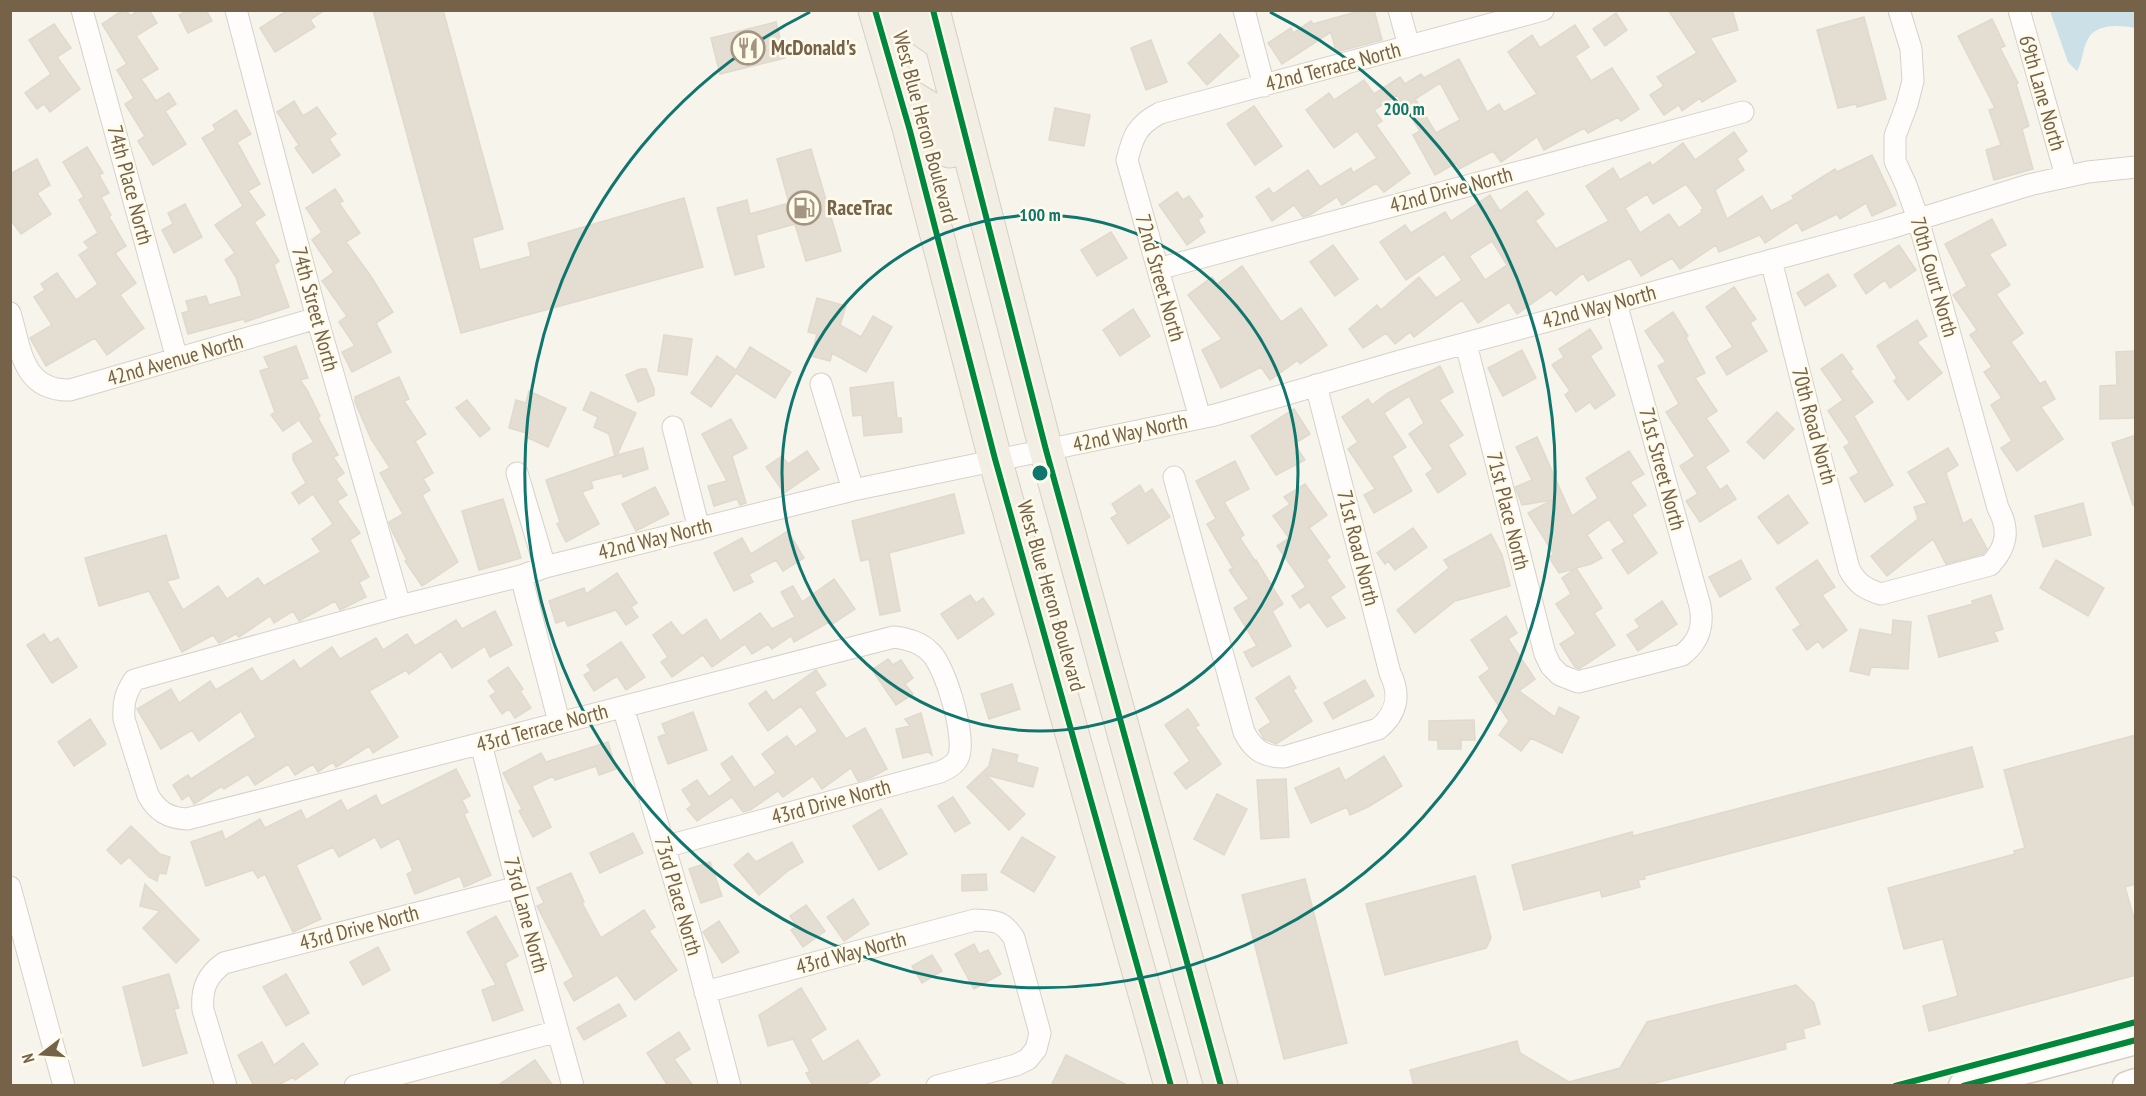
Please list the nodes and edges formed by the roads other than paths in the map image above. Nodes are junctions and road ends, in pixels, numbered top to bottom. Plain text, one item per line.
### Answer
1 (82, 10) edge
2 (236, 10) edge
3 (875, 10) edge
4 (894, 10) edge
5 (933, 10) edge
6 (1244, 10) edge
7 (1400, 10) edge
8 (1543, 10) edge
9 (1899, 10) edge
10 (2019, 10) edge
11 (942, 44) junction
12 (1409, 46) junction
13 (1264, 86) junction
14 (898, 89) junction
15 (1743, 112) dead end
16 (1132, 138) joint
17 (2136, 167) edge
18 (2066, 176) junction
19 (1918, 219) junction
20 (1771, 260) junction
21 (999, 268) junction
22 (1158, 269) junction
23 (1616, 303) junction
24 (10, 313) edge
25 (317, 318) junction
26 (1466, 344) junction
27 (177, 359) junction
28 (821, 384) dead end
29 (1316, 385) junction
30 (1200, 418) junction
31 (673, 427) dead end
32 (1046, 450) junction
33 (995, 459) junction
34 (517, 473) dead end
35 (1174, 477) dead end
36 (853, 490) junction
37 (699, 529) junction
38 (545, 567) junction
39 (521, 576) junction
40 (1864, 588) joint
41 (400, 606) junction
42 (1560, 675) joint
43 (623, 707) junction
44 (559, 722) junction
45 (481, 744) junction
46 (958, 758) joint
47 (163, 814) joint
48 (664, 847) junction
49 (518, 887) junction
50 (11, 892) edge
51 (705, 992) junction
52 (558, 1031) junction
53 (2136, 1040) edge
54 (2136, 1083) edge
55 (64, 1086) edge
56 (226, 1086) edge
57 (355, 1086) edge
58 (573, 1086) edge
59 (730, 1086) edge
60 (937, 1086) edge
61 (1171, 1086) edge
62 (1221, 1086) edge
63 (1963, 1086) edge
64 (2127, 1086) edge

1 - 27 street, 74th Place North
2 - 25 street, 74th Street North
3 - 14 highway, West Blue Heron Boulevard
4 - 11 highway
5 - 11 highway, West Blue Heron Boulevard
6 - 13 street
7 - 12 street
8 - 12 street, 42nd Terrace North
9 - 19 street, 70th Court North
10 - 18 street, 69th Lane North
11 - 21 highway, West Blue Heron Boulevard
12 - 13 street, 42nd Terrace North
13 - 16 street, 42nd Terrace North
14 - 21 highway
14 - 33 highway, West Blue Heron Boulevard
15 - 22 street, 42nd Drive North
16 - 22 street, 72nd Street North
17 - 18 street, 42nd Way North
18 - 19 street, 42nd Way North
19 - 20 street, 42nd Way North
19 - 40 street, 70th Court North
20 - 23 street, 42nd Way North
20 - 40 street, 70th Road North
21 - 32 highway, West Blue Heron Boulevard
22 - 30 street, 72nd Street North
23 - 26 street, 42nd Way North
23 - 42 street, 71st Street North
24 - 27 street, 42nd Avenue North
25 - 27 street, 42nd Avenue North
25 - 41 street, 74th Street North
26 - 29 street, 42nd Way North
26 - 42 street, 71st Place North
28 - 36 street
29 - 30 street, 42nd Way North
29 - 35 street, 71st Road North
30 - 32 street, 42nd Way North
31 - 37 street
32 - 33 street, 42nd Way North
32 - 62 highway, West Blue Heron Boulevard
33 - 36 street, 42nd Way North
33 - 61 highway, West Blue Heron Boulevard
34 - 38 street
36 - 37 street, 42nd Way North
37 - 38 street, 42nd Way North
38 - 39 street, 42nd Way North
39 - 41 street, 42nd Way North
39 - 44 street
41 - 47 street, 42nd Way North
43 - 44 street, 43rd Terrace North
43 - 46 street, 43rd Terrace North
43 - 48 street, 73rd Place North
44 - 45 street, 43rd Terrace North
45 - 47 street, 43rd Terrace North
45 - 49 street, 73rd Lane North
46 - 48 street, 43rd Drive North
48 - 51 street, 73rd Place North
49 - 52 street, 73rd Lane North
49 - 56 street, 43rd Drive North
50 - 55 street
51 - 59 street, 73rd Place North
51 - 60 street, 43rd Way North
52 - 57 street
52 - 58 street, 73rd Lane North
53 - 63 main road
54 - 64 main road

